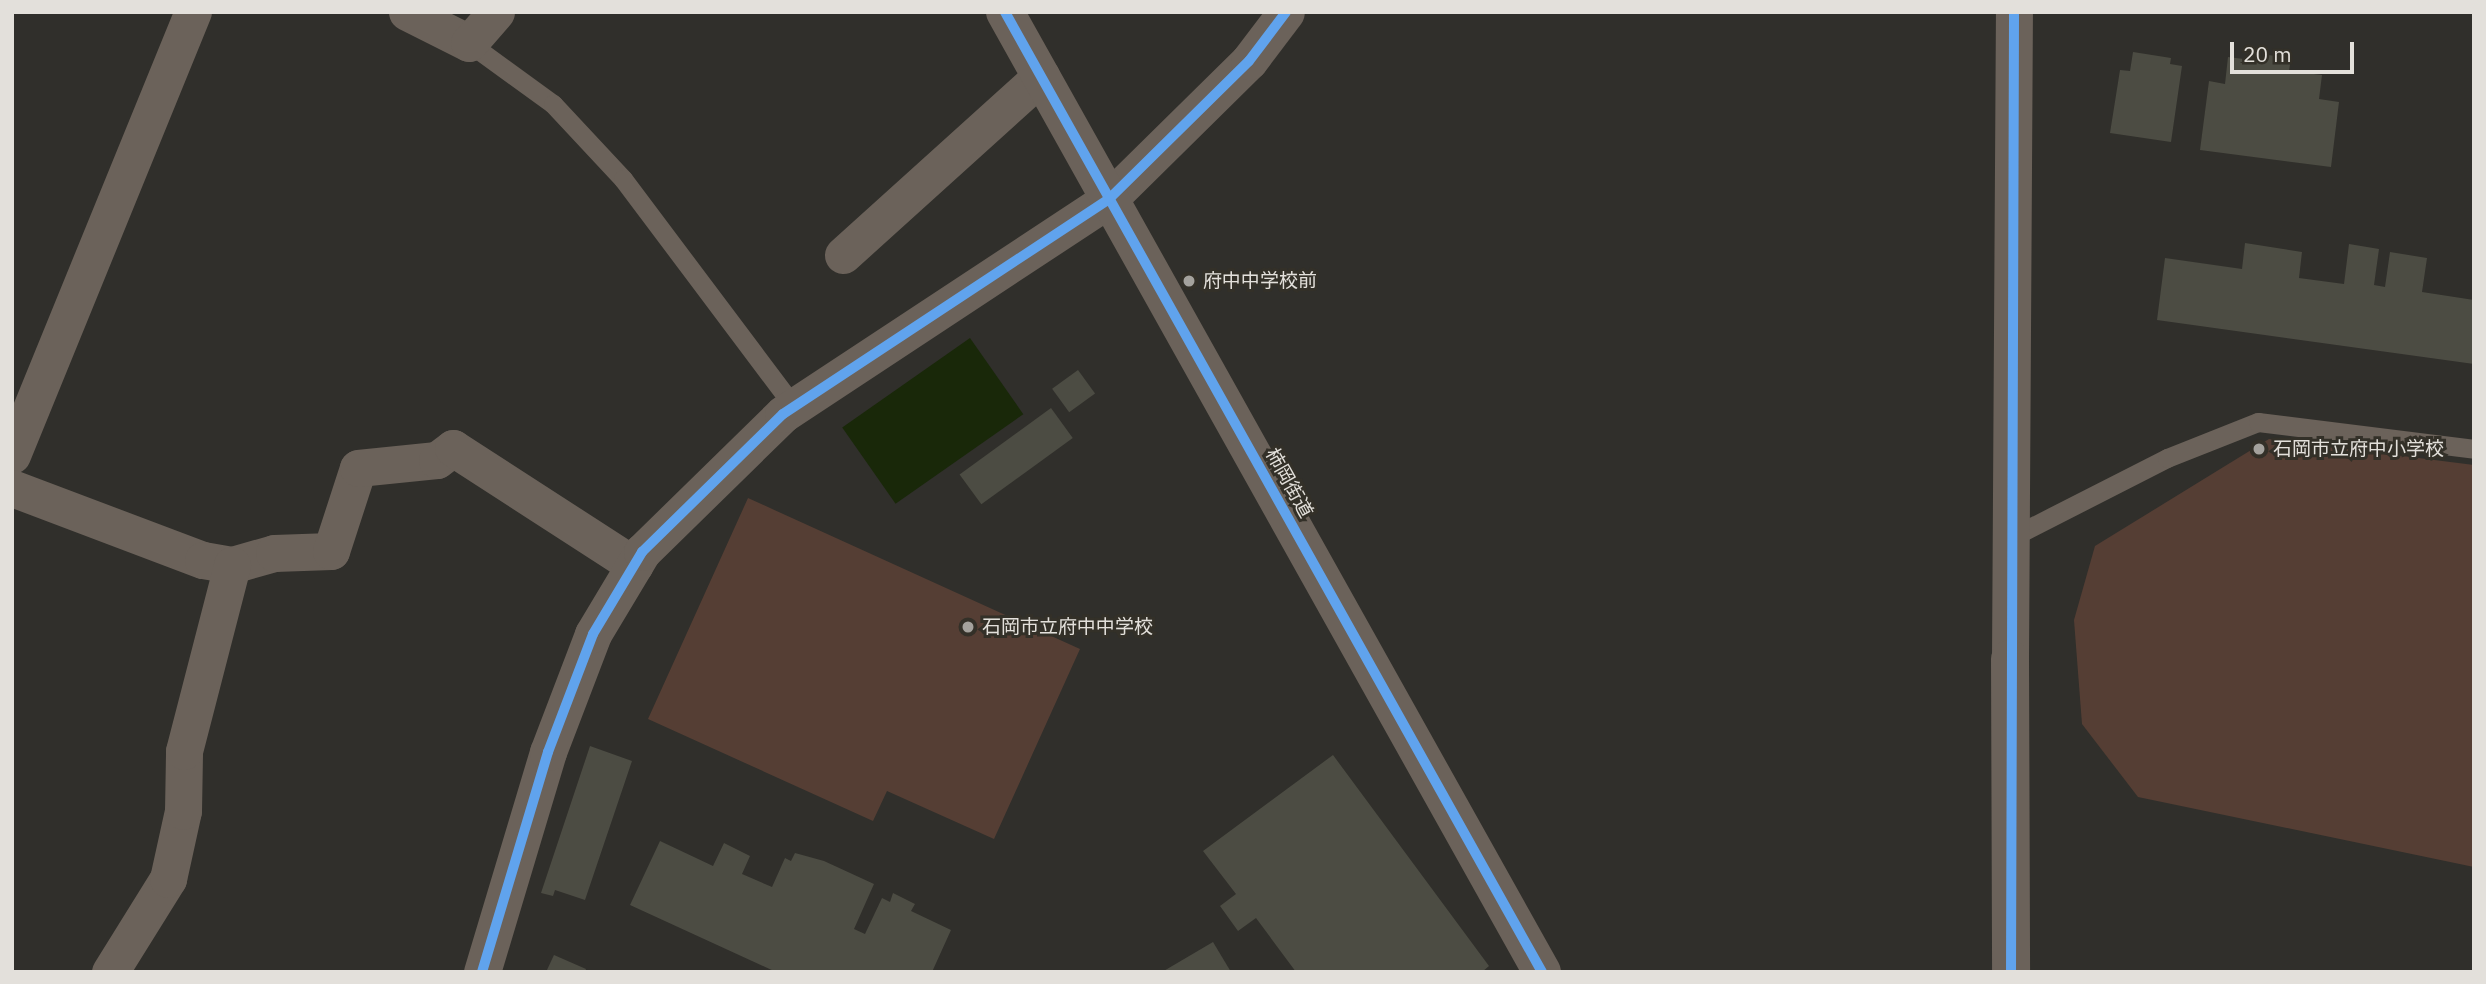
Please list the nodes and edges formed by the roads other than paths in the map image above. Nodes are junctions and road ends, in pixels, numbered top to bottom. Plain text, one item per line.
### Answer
1 (193, 12) edge
2 (407, 12) edge
3 (496, 12) edge
4 (1005, 12) edge
5 (1286, 12) edge
6 (2014, 12) edge
7 (470, 43) junction
8 (1041, 76) junction
9 (1110, 198) junction
10 (843, 255) dead end
11 (21, 407) edge
12 (794, 407) junction
13 (2474, 449) edge
14 (12, 454) edge
15 (12, 488) edge
16 (2010, 538) junction
17 (232, 565) junction
18 (634, 565) junction
19 (2010, 659) joint
20 (1531, 967) edge
21 (110, 972) edge
22 (482, 972) edge
23 (2011, 972) edge

1 - 11 street
2 - 7 street
3 - 7 street
4 - 8 street, 柿岡街道
5 - 9 street
6 - 16 street
7 - 12 lane
8 - 9 street, 柿岡街道
8 - 10 street
9 - 12 street
9 - 20 street, 柿岡街道
11 - 14 street
12 - 18 street
13 - 16 lane
15 - 17 street
16 - 19 street
17 - 18 street
17 - 21 street
18 - 22 street
19 - 23 street

